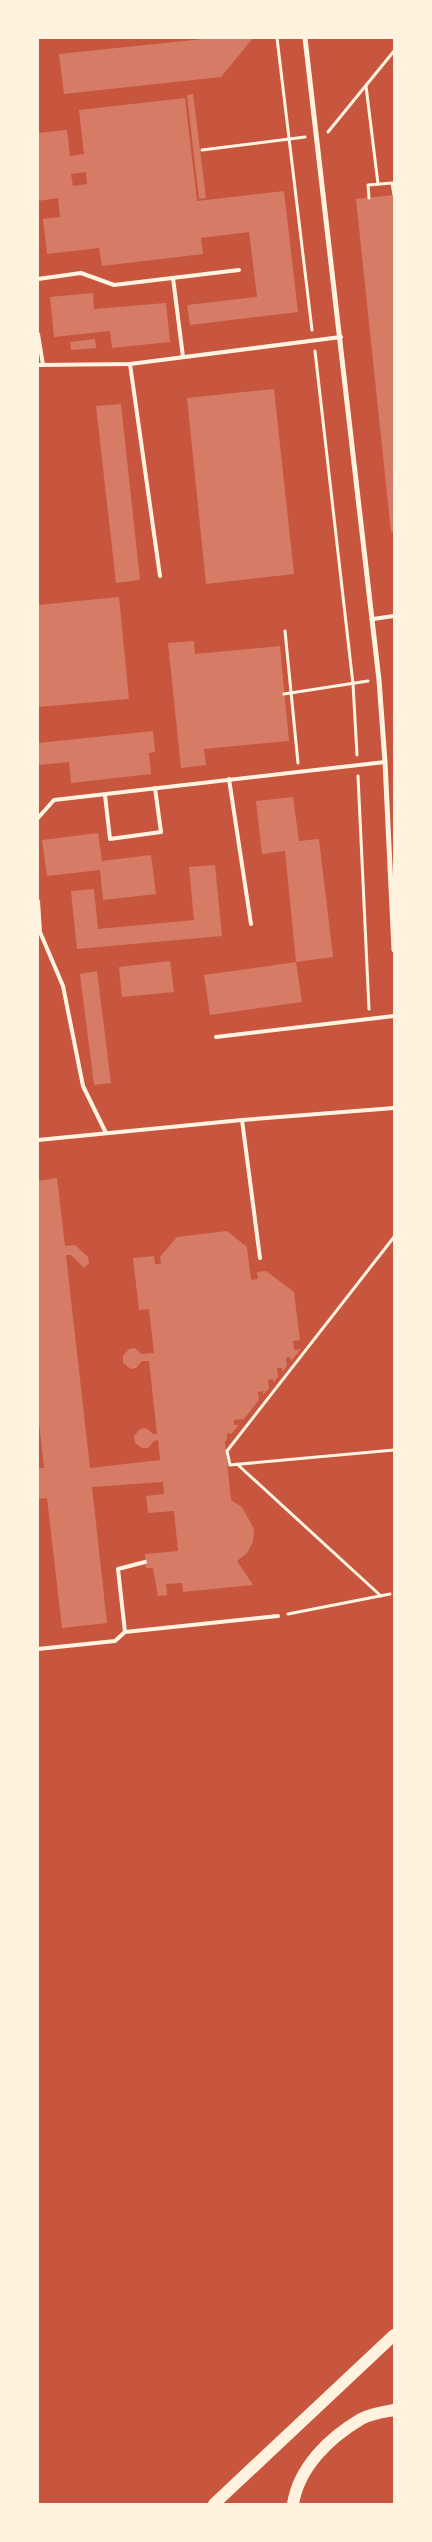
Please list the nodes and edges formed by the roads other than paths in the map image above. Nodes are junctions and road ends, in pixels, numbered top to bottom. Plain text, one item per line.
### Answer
1 (305, 38) edge
2 (239, 270) dead end
3 (173, 278) junction
4 (38, 279) edge
5 (38, 334) edge
6 (341, 337) junction
7 (183, 358) junction
8 (130, 364) junction
9 (40, 365) edge
10 (160, 576) dead end
11 (394, 616) edge
12 (372, 619) junction
13 (385, 762) junction
14 (229, 780) junction
15 (155, 788) junction
16 (105, 795) junction
17 (38, 818) edge
18 (38, 901) edge
19 (251, 924) dead end
20 (394, 950) edge
21 (394, 1016) edge
22 (216, 1037) dead end
23 (394, 1108) edge
24 (242, 1120) junction
25 (106, 1133) junction
26 (38, 1140) edge
27 (260, 1258) dead end
28 (145, 1562) dead end
29 (278, 1616) road end
30 (125, 1632) junction
31 (38, 1649) edge
32 (394, 2335) edge
33 (394, 2410) edge
34 (214, 2504) edge
35 (293, 2504) edge

1 - 6 street
2 - 3 lane
3 - 4 lane
3 - 7 lane
5 - 9 lane
6 - 7 lane
6 - 12 street
7 - 8 lane
8 - 9 lane
8 - 10 lane
11 - 12 lane
12 - 13 street
13 - 14 lane
13 - 20 street
14 - 15 lane
14 - 19 lane
15 - 16 lane
15 - 16 lane
16 - 17 lane
18 - 25 lane
21 - 22 lane
23 - 24 lane
24 - 25 lane
24 - 27 lane
25 - 26 lane
28 - 30 lane
29 - 30 lane
30 - 31 lane
32 - 34 main road
33 - 35 main road

